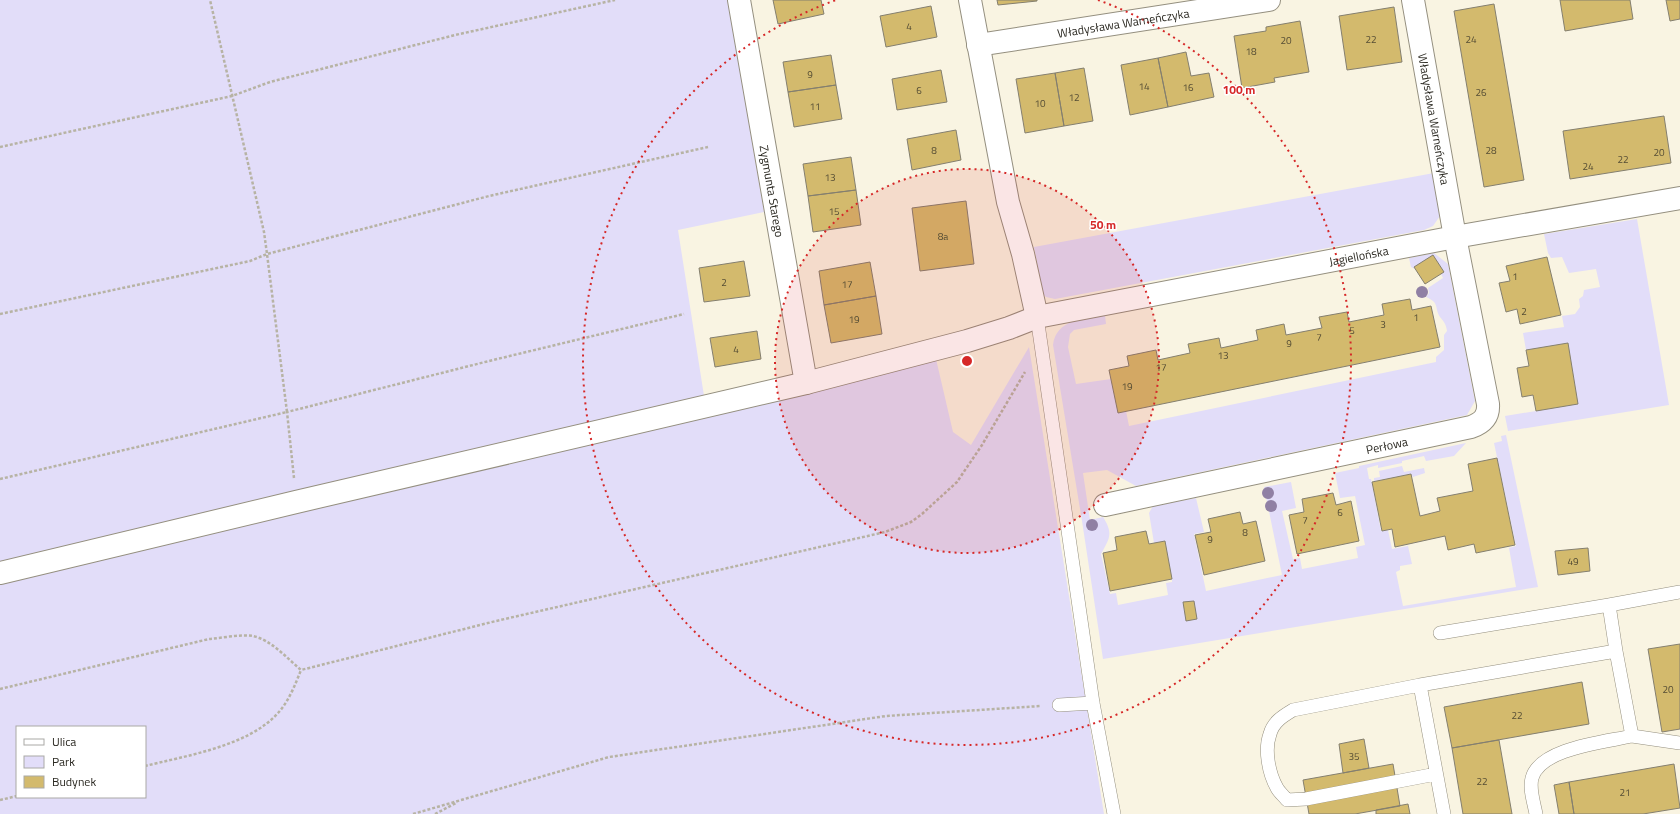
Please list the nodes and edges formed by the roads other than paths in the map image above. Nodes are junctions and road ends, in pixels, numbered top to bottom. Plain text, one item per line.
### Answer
1 (739, 0) edge
2 (970, 0) edge
3 (1269, 0) edge
4 (1413, 0) edge
5 (978, 45) junction
6 (1680, 198) edge
7 (1455, 237) junction
8 (1037, 317) junction
9 (806, 383) junction
10 (1105, 505) dead end
11 (0, 573) edge
12 (1680, 592) edge
13 (1609, 605) junction
14 (1440, 633) dead end
15 (1616, 651) junction
16 (1420, 685) junction
17 (1093, 704) junction
18 (1059, 705) road end
19 (1632, 736) junction
20 (1680, 743) edge
21 (1436, 774) junction
22 (1114, 814) edge
23 (1444, 814) edge
24 (1536, 814) edge

1 - 9 street, Zygmunta Starego
2 - 5 street
3 - 5 street, Władysława Warneńczyka
4 - 7 street, Władysława Warneńczyka
5 - 8 street
6 - 7 street, Jagiellońska
7 - 8 street, Jagiellońska
7 - 10 street, Perłowa
8 - 9 street, Jagiellońska
8 - 17 lane
9 - 11 street, Jagiellońska
12 - 13 lane
13 - 14 lane
13 - 15 lane
15 - 16 lane
15 - 19 lane
16 - 21 lane
16 - 21 lane
17 - 18 lane
17 - 22 lane
19 - 20 lane
19 - 24 lane
21 - 23 lane

